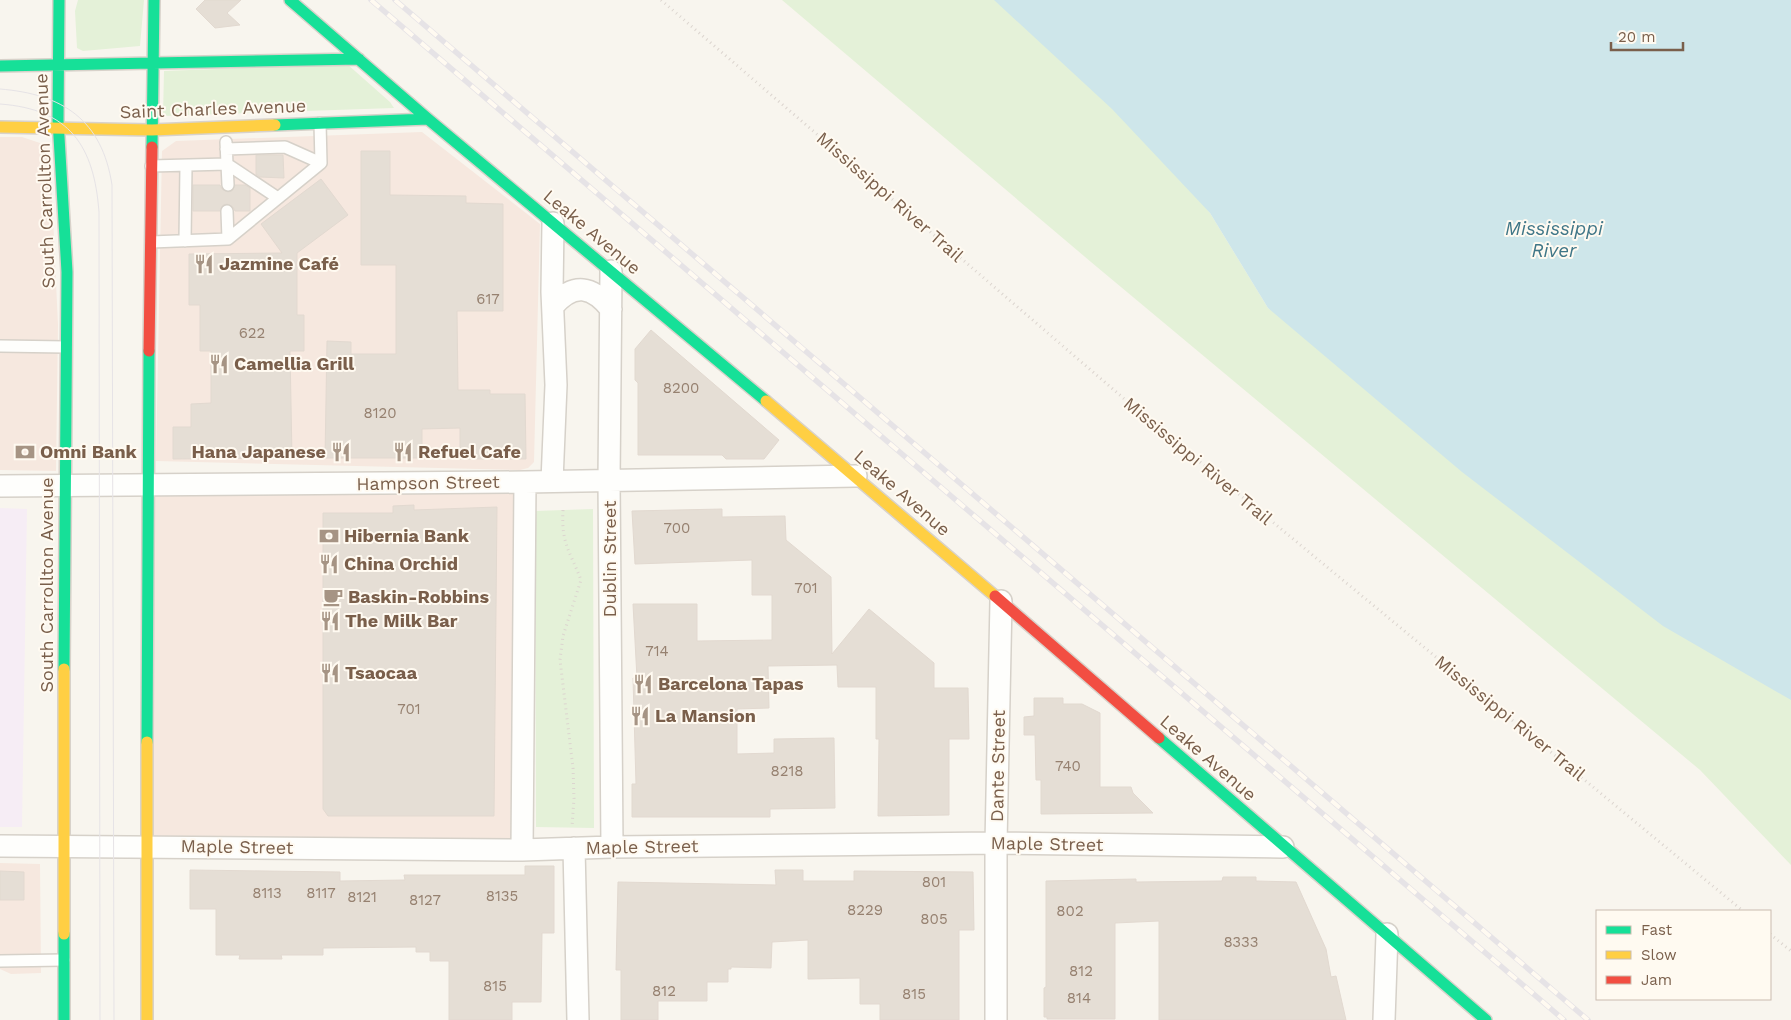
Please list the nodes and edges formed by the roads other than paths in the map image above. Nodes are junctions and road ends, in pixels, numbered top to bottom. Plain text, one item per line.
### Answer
1 (59, 0) edge
2 (154, 0) edge
3 (290, 0) edge
4 (359, 59) junction
5 (154, 64) junction
6 (57, 65) junction
7 (0, 66) edge
8 (428, 119) junction
9 (320, 123) junction
10 (0, 127) edge
11 (58, 127) junction
12 (225, 127) junction
13 (152, 130) junction
14 (226, 149) junction
15 (321, 163) junction
16 (227, 164) junction
17 (151, 166) junction
18 (186, 166) junction
19 (228, 185) dead end
20 (278, 198) junction
21 (227, 211) dead end
22 (553, 223) junction
23 (228, 239) junction
24 (185, 241) junction
25 (150, 242) junction
26 (611, 271) junction
27 (553, 306) junction
28 (610, 309) junction
29 (0, 346) edge
30 (66, 346) junction
31 (856, 476) junction
32 (609, 480) junction
33 (552, 481) junction
34 (525, 482) junction
35 (0, 486) edge
36 (64, 486) junction
37 (147, 486) junction
38 (1001, 601) junction
39 (996, 843) junction
40 (0, 846) edge
41 (64, 846) junction
42 (148, 846) junction
43 (612, 846) junction
44 (1284, 847) junction
45 (580, 848) junction
46 (522, 850) junction
47 (1386, 934) junction
48 (64, 960) junction
49 (0, 961) edge
50 (64, 1020) edge
51 (148, 1020) edge
52 (578, 1020) edge
53 (996, 1020) edge
54 (1384, 1020) edge
55 (1486, 1020) edge

1 - 6 main road, South Carrollton Avenue
2 - 5 main road
3 - 4 main road, Leake Avenue
4 - 5 main road
4 - 8 main road, Leake Avenue
5 - 6 main road
5 - 13 main road
6 - 7 main road
6 - 11 main road, South Carrollton Avenue
8 - 9 main road, Saint Charles Avenue
8 - 22 main road, Leake Avenue
9 - 12 main road, Saint Charles Avenue
9 - 15 lane
10 - 11 main road, Saint Charles Avenue
11 - 13 main road, Saint Charles Avenue
11 - 30 main road, South Carrollton Avenue
12 - 13 main road, Saint Charles Avenue
12 - 14 lane
13 - 17 main road
14 - 15 lane
14 - 16 lane
15 - 20 lane
16 - 18 lane
16 - 19 lane
16 - 20 lane
17 - 18 lane
17 - 25 main road
18 - 24 lane
20 - 23 lane
21 - 23 lane
22 - 26 main road, Leake Avenue
22 - 27 street
23 - 24 lane
24 - 25 lane
25 - 37 main road
26 - 28 street, Dublin Street
26 - 31 main road, Leake Avenue
27 - 28 street
27 - 33 street
28 - 32 street, Dublin Street
29 - 30 lane
30 - 36 main road, South Carrollton Avenue
31 - 32 street, Hampson Street
31 - 38 main road, Leake Avenue
32 - 33 street, Hampson Street
32 - 43 street, Dublin Street
33 - 34 street, Hampson Street
34 - 37 street, Hampson Street
34 - 46 street
35 - 36 street, Hampson Street
36 - 37 street, Hampson Street
36 - 41 main road, South Carrollton Avenue
37 - 42 main road
38 - 39 street, Dante Street
38 - 44 main road, Leake Avenue
39 - 43 street, Maple Street
39 - 44 street, Maple Street
39 - 53 street, Dante Street
40 - 41 street, Maple Street
41 - 42 street, Maple Street
41 - 48 main road, South Carrollton Avenue
42 - 46 street, Maple Street
42 - 51 main road
43 - 45 street, Maple Street
44 - 47 main road, Leake Avenue
45 - 46 street, Maple Street
45 - 52 street
47 - 54 street
47 - 55 main road, Leake Avenue
48 - 49 lane
48 - 50 main road, South Carrollton Avenue

